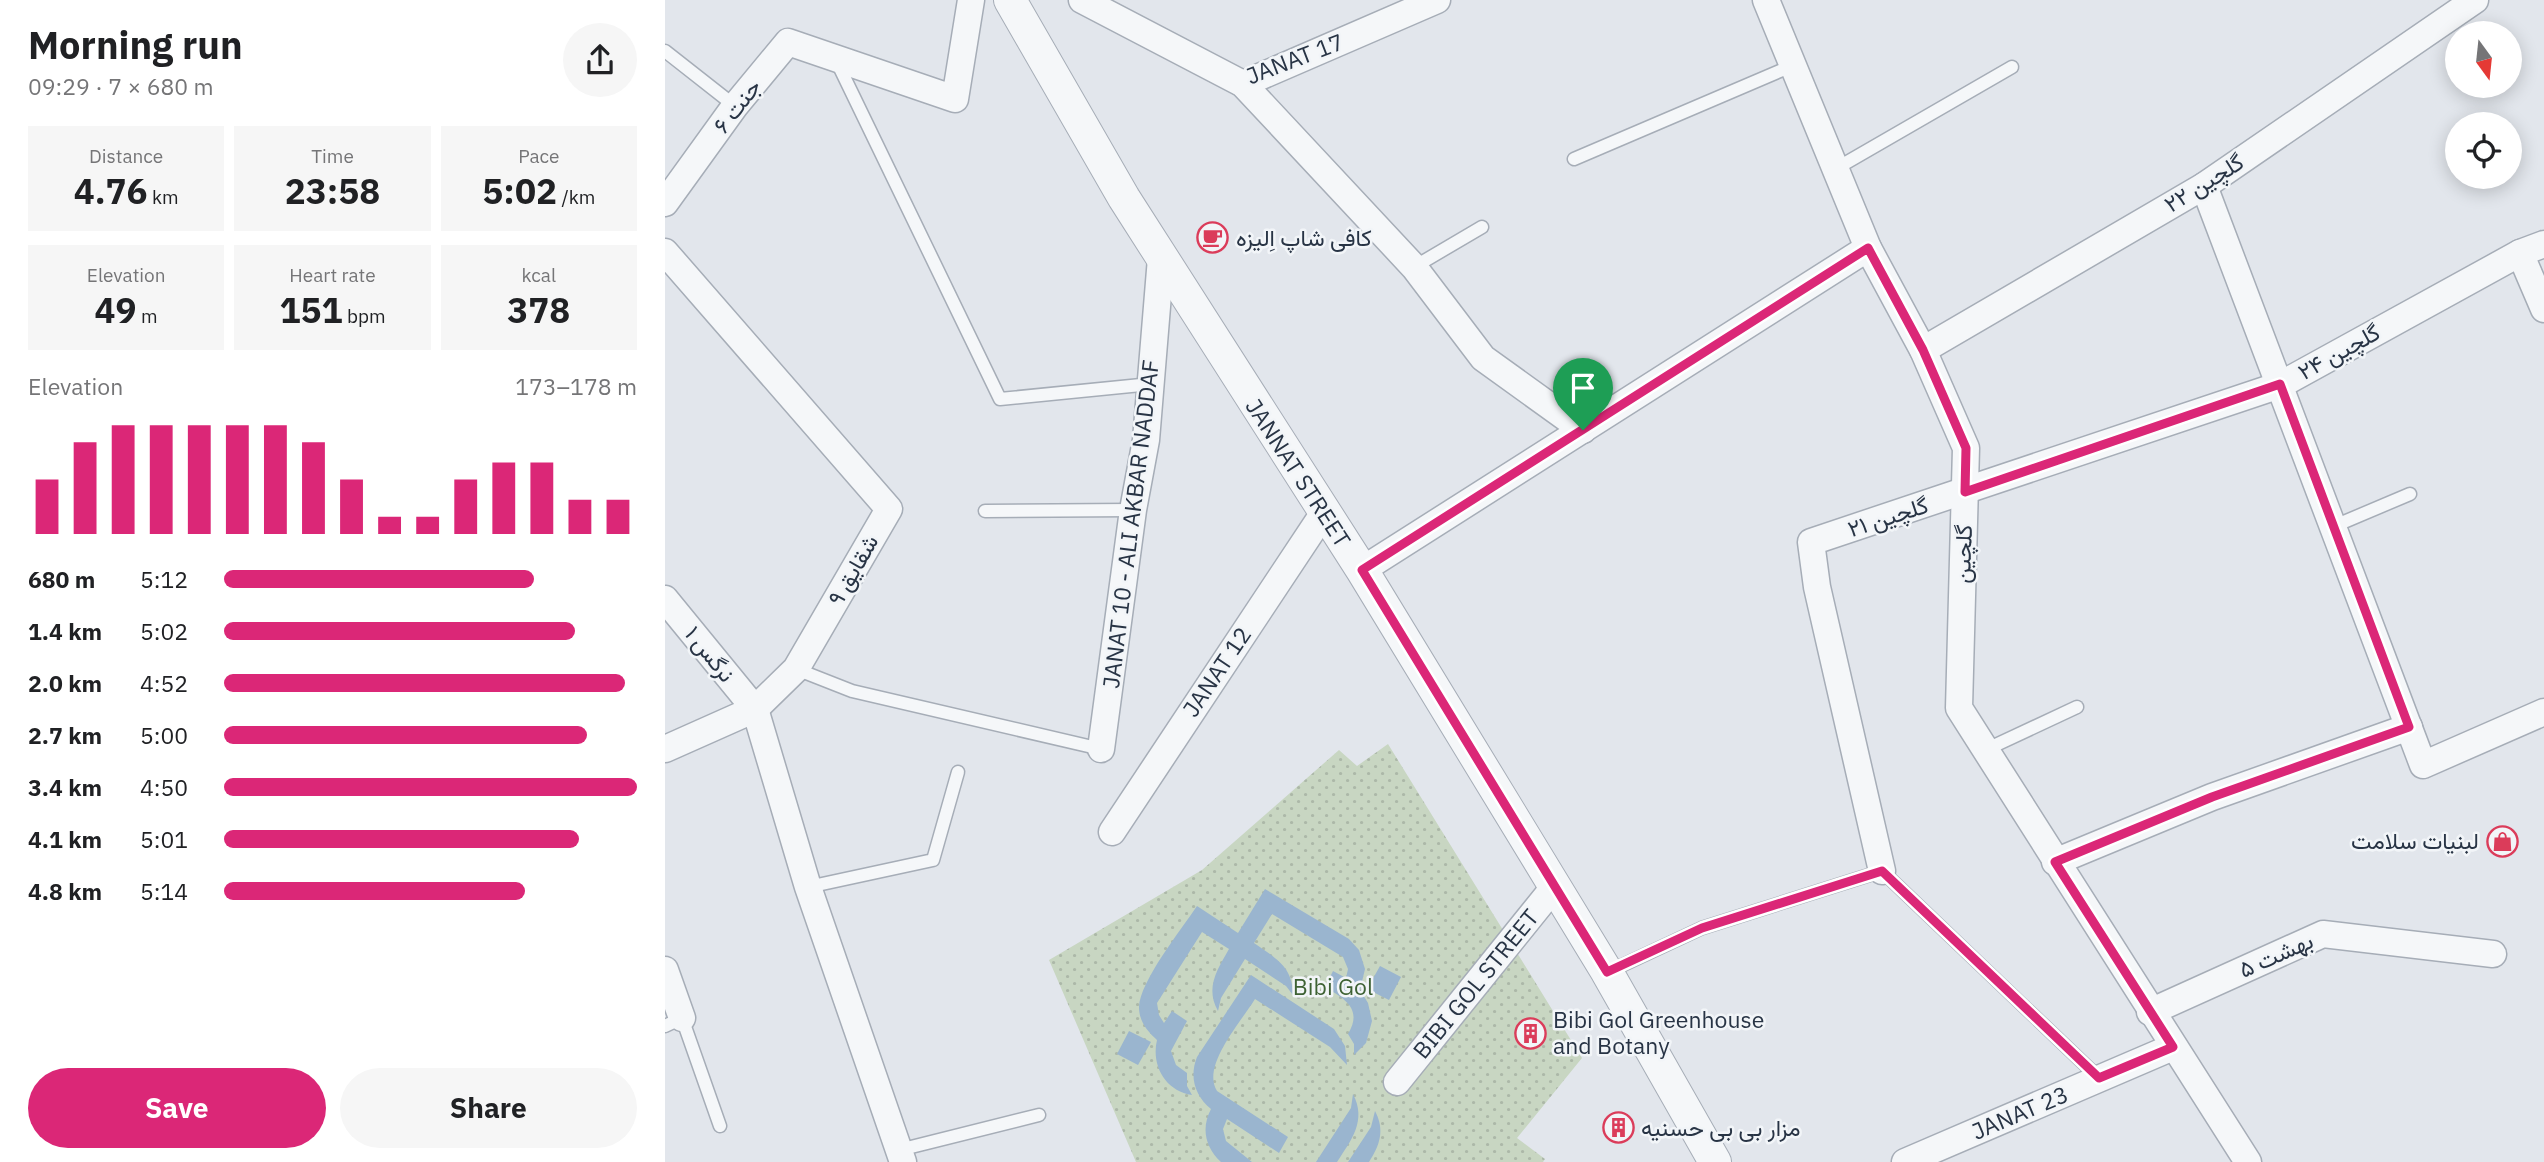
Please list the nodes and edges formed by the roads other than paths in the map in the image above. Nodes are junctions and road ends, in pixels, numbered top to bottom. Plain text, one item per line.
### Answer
1 (971, 0) edge
2 (1010, 0) edge
3 (1081, 0) edge
4 (1437, 0) edge
5 (1766, 0) edge
6 (2475, 0) edge
7 (665, 51) edge
8 (834, 57) junction
9 (1794, 65) junction
10 (2012, 67) dead end
11 (1243, 83) junction
12 (735, 107) junction
13 (1574, 159) dead end
14 (1837, 167) junction
15 (2204, 186) junction
16 (665, 203) edge
17 (1482, 227) dead end
18 (1868, 248) junction
19 (2532, 249) edge
20 (665, 252) edge
21 (1161, 258) junction
22 (1414, 267) junction
23 (2544, 309) edge
24 (1923, 350) junction
25 (1151, 384) junction
26 (2280, 384) junction
27 (1583, 430) junction
28 (1965, 492) junction
29 (2410, 494) dead end
30 (1133, 510) junction
31 (985, 511) dead end
32 (1323, 514) junction
33 (2332, 527) junction
34 (1362, 570) junction
35 (665, 599) edge
36 (796, 669) junction
37 (2077, 707) dead end
38 (755, 709) junction
39 (2544, 712) edge
40 (2409, 727) junction
41 (665, 749) edge
42 (1101, 749) joint
43 (1985, 750) junction
44 (958, 772) dead end
45 (1112, 832) dead end
46 (2055, 862) junction
47 (1882, 871) junction
48 (1555, 886) junction
49 (808, 887) junction
50 (2493, 954) dead end
51 (665, 970) edge
52 (1607, 972) junction
53 (2150, 1012) junction
54 (673, 1022) edge
55 (2173, 1047) junction
56 (2099, 1078) junction
57 (1397, 1083) dead end
58 (1039, 1115) dead end
59 (720, 1126) dead end
60 (901, 1156) edge
61 (1715, 1162) edge
62 (1905, 1162) edge
63 (2248, 1162) edge

1 - 8 street
2 - 21 street, JANNAT STREET
3 - 11 street, JANAT 17
4 - 11 street, JANAT 17
5 - 9 street, گلچین
6 - 15 street, گلچین ۲۲
7 - 12 lane
8 - 12 street, جنت ۶
8 - 25 lane
9 - 13 lane
9 - 14 street, گلچین
10 - 14 lane
11 - 22 street
12 - 16 street, جنت ۶
14 - 18 street, گلچین
15 - 24 street, گلچین ۲۲
15 - 26 street
17 - 22 lane
18 - 24 street, گلچین
18 - 27 street
19 - 23 street
19 - 26 street, گلچین ۲۴
20 - 36 street, شقایق ۹
21 - 25 street, JANAT 10 - ALI AKBAR NADDAF
21 - 32 street, JANNAT STREET
22 - 27 street
24 - 28 street, گلچین
25 - 30 street, JANAT 10 - ALI AKBAR NADDAF
26 - 28 street, گلچین ۲۴
26 - 33 street
27 - 34 street
28 - 43 street, گلچین
28 - 47 street, گلچین ۲۱
29 - 33 lane
30 - 31 lane
30 - 42 street, JANAT 10 - ALI AKBAR NADDAF
32 - 34 street, JANNAT STREET
32 - 45 street, JANAT 12
33 - 40 street
34 - 48 street, JANNAT STREET
35 - 38 street, نرگس ۱
36 - 38 street, شقایق ۹
36 - 42 lane
37 - 43 lane
38 - 41 street, شقایق ۹
38 - 49 street
39 - 40 street
40 - 46 street
43 - 46 street, گلچین
44 - 49 lane
46 - 53 street, گلچین
47 - 52 lane
47 - 56 lane
48 - 52 street, JANNAT STREET
48 - 57 street, BIBI GOL STREET
49 - 60 street
50 - 53 street, بهشت ۵
51 - 54 street
52 - 61 street, JANNAT STREET
53 - 55 street, گلچین
54 - 59 lane
55 - 56 street, JANAT 23
55 - 63 street, گلچین
56 - 62 street, JANAT 23
58 - 60 lane

